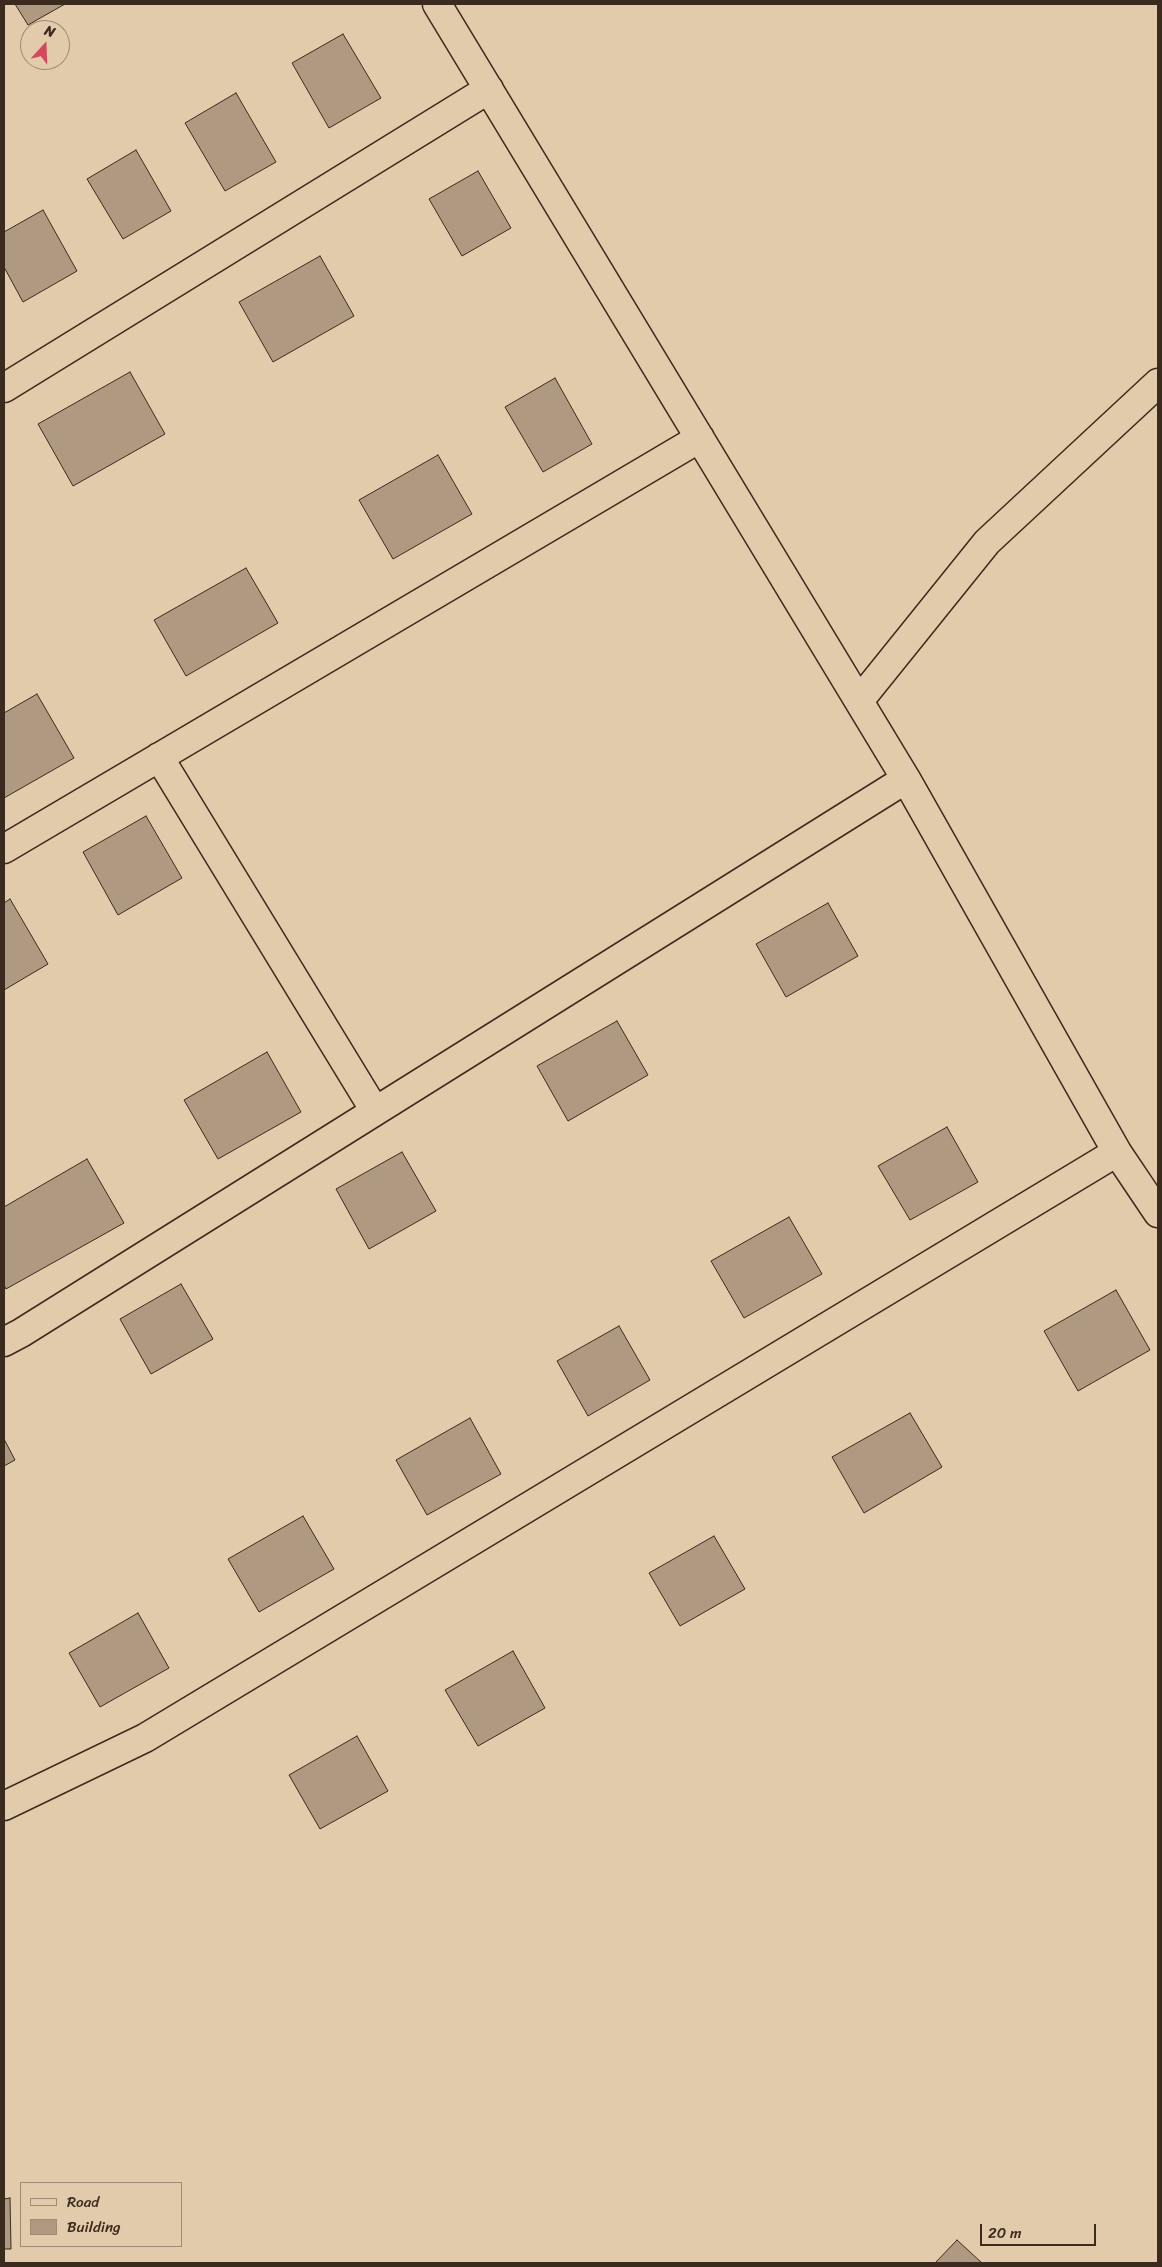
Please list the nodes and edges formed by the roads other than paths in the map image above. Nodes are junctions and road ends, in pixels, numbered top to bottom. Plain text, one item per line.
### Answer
1 (437, 4) edge
2 (489, 89) junction
3 (1158, 383) edge
4 (4, 388) edge
5 (700, 438) junction
6 (859, 700) junction
7 (160, 757) junction
8 (906, 779) junction
9 (4, 849) edge
10 (375, 1111) junction
11 (1117, 1152) junction
12 (1158, 1213) edge
13 (4, 1342) edge
14 (4, 1806) edge

1 - 2 street
2 - 4 street
2 - 5 street
3 - 6 street
5 - 6 street
5 - 7 street
6 - 8 street
7 - 9 street
7 - 10 street
8 - 10 street
8 - 11 street
10 - 13 street
11 - 12 street
11 - 14 street

